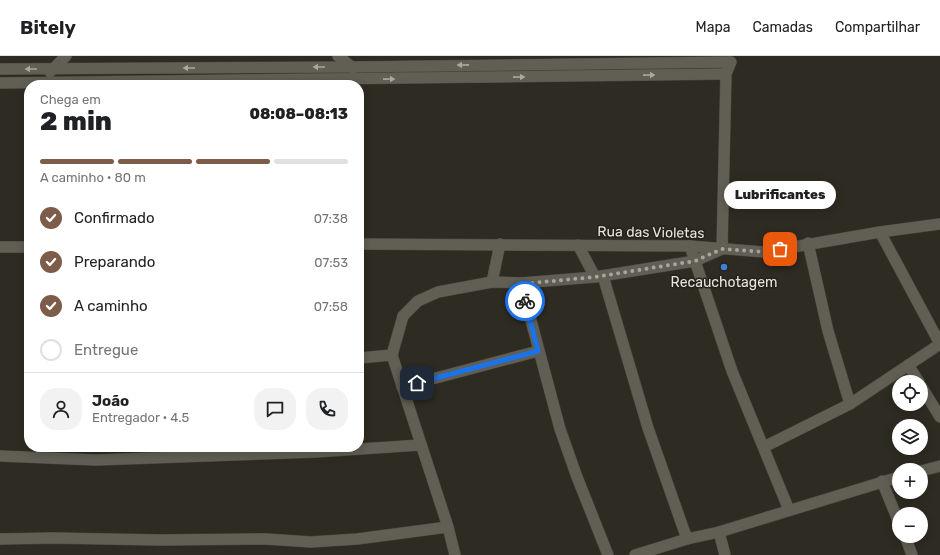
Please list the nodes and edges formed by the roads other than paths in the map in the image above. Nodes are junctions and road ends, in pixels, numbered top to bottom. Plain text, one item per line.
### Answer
1 (66, 56) edge
2 (338, 56) edge
3 (617, 59) edge
4 (731, 60) edge
5 (352, 67) junction
6 (0, 69) edge
7 (52, 69) junction
8 (726, 74) junction
9 (363, 79) junction
10 (41, 80) edge
11 (317, 80) edge
12 (0, 83) edge
13 (24, 83) edge
14 (940, 224) edge
15 (880, 232) junction
16 (808, 243) junction
17 (364, 244) edge
18 (500, 244) junction
19 (578, 246) junction
20 (690, 246) junction
21 (0, 247) edge
22 (24, 247) edge
23 (722, 249) junction
24 (695, 261) junction
25 (599, 276) junction
26 (492, 282) junction
27 (521, 284) junction
28 (940, 344) edge
29 (538, 351) junction
30 (392, 355) junction
31 (364, 358) edge
32 (908, 365) junction
33 (914, 375) edge
34 (402, 387) junction
35 (928, 397) edge
36 (850, 404) junction
37 (940, 417) edge
38 (420, 444) junction
39 (764, 447) junction
40 (364, 448) edge
41 (316, 452) edge
42 (0, 456) edge
43 (940, 466) edge
44 (928, 469) edge
45 (892, 479) edge
46 (882, 481) junction
47 (893, 507) edge
48 (789, 510) junction
49 (448, 527) junction
50 (719, 532) junction
51 (687, 538) junction
52 (0, 540) edge
53 (908, 543) edge
54 (455, 555) edge
55 (608, 555) edge
56 (635, 555) edge
57 (725, 555) edge
58 (912, 555) edge

1 - 7 street
2 - 5 street
3 - 4 street
3 -> 5 street
4 - 8 street
5 -> 7 street
5 - 9 street
7 -> 6 street
7 - 10 street
9 -> 8 street
8 - 23 street
9 - 11 street
12 - 13 street
14 - 15 street, Rua das Violetas
15 - 16 street, Rua das Violetas
15 - 28 street
16 - 23 street, Rua das Violetas
16 - 36 street
17 - 18 street, Rua das Violetas
18 - 19 street, Rua das Violetas
18 - 26 street
19 - 20 street, Rua das Violetas
19 - 25 street
20 - 23 street, Rua das Violetas
20 - 24 street
21 - 22 street
23 - 24 street
24 - 25 street
24 - 39 street
25 - 27 street
25 - 51 street
26 - 27 street
26 - 30 street
27 - 29 street
28 - 32 street
29 - 34 street
29 - 55 street
30 - 31 street
30 - 34 street
32 - 33 street
32 - 36 street
34 - 38 street
35 - 37 street
36 - 39 street
38 - 40 street
38 - 49 street
39 - 48 street
41 - 42 street
43 - 44 street
45 - 46 street
46 - 47 street
46 - 48 street
48 - 50 street
49 - 52 street
49 - 54 street
50 - 51 street
50 - 57 street
51 - 56 street
53 - 58 street

